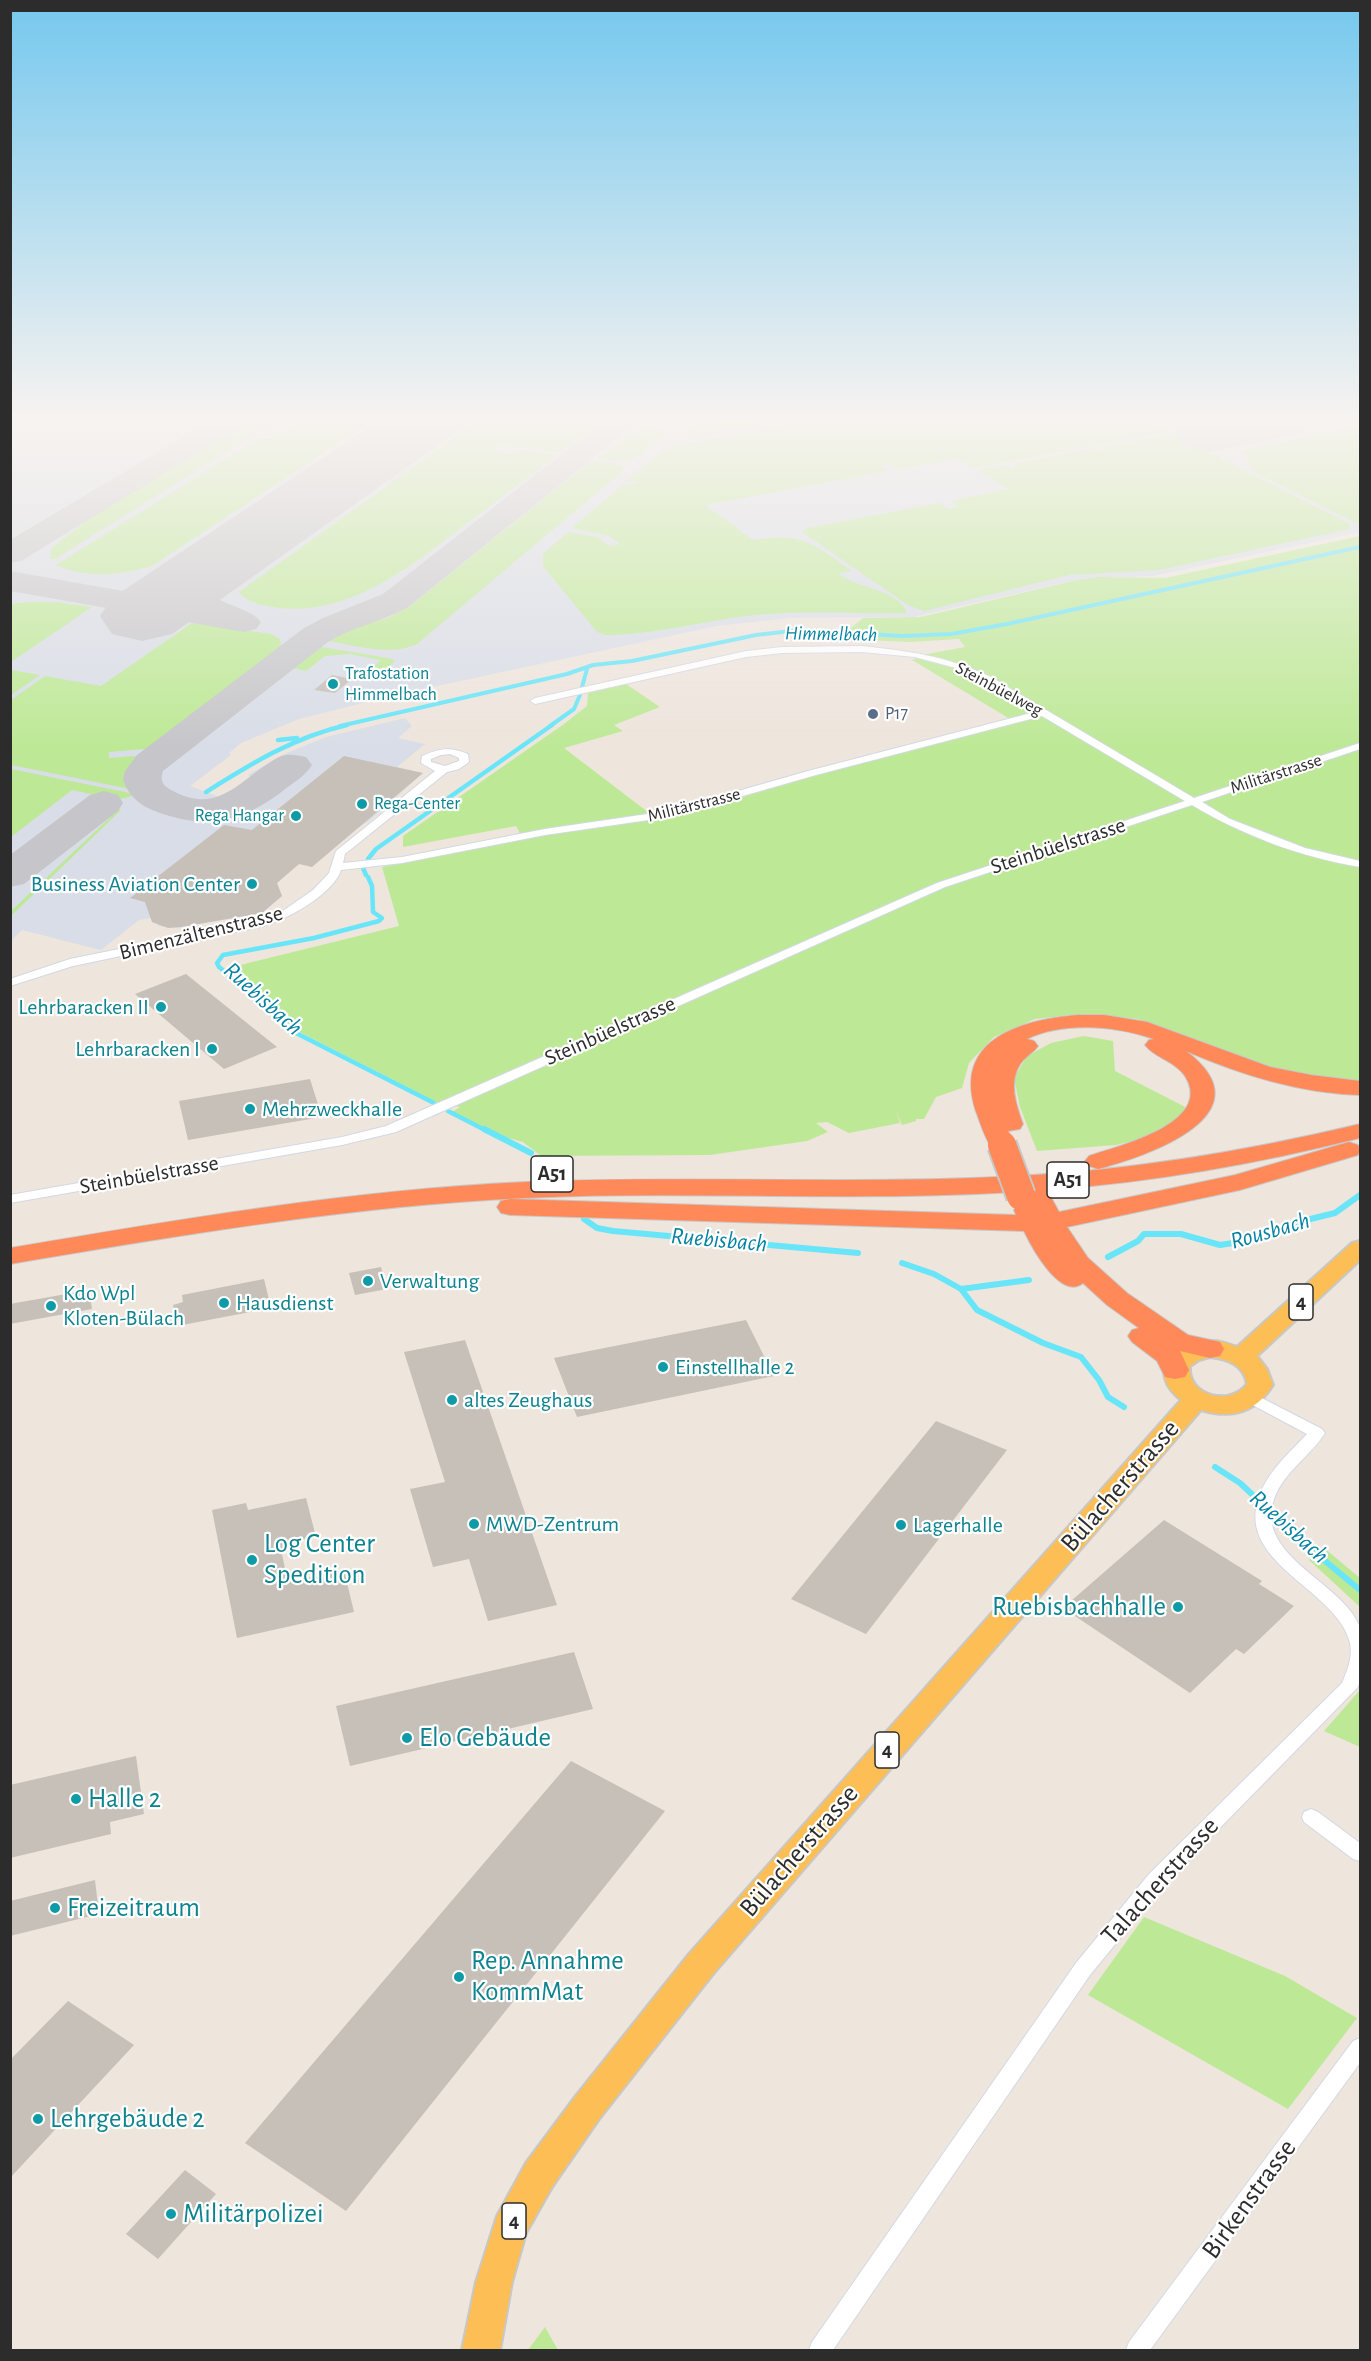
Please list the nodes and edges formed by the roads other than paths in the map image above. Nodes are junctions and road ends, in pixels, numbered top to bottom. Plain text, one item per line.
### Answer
1 (535, 701) dead end
2 (1046, 712) junction
3 (1360, 746) edge
4 (443, 770) dead end
5 (1192, 802) junction
6 (1360, 864) edge
7 (336, 867) junction
8 (10, 983) edge
9 (1360, 1088) edge
10 (1360, 1115) edge
11 (1360, 1131) edge
12 (1010, 1145) junction
13 (1360, 1146) edge
14 (1098, 1161) junction
15 (10, 1199) edge
16 (288, 1211) junction
17 (1042, 1223) junction
18 (10, 1239) edge
19 (1360, 1248) edge
20 (10, 1256) edge
21 (1210, 1349) junction
22 (1241, 1357) junction
23 (1175, 1370) junction
24 (1252, 1398) junction
25 (1196, 1399) junction
26 (1311, 1817) dead end
27 (1360, 1853) edge
28 (1360, 2047) edge
29 (481, 2350) edge
30 (820, 2350) edge
31 (1137, 2350) edge

1 - 2 street, Steinbüelweg
2 - 5 street, Steinbüelweg
2 - 7 street, Militärstrasse
3 - 5 street, Militärstrasse
4 - 7 street, Bimenzältenstrasse
5 - 6 street, Steinbüelweg
5 - 15 street, Steinbüelstrasse
7 - 8 street, Bimenzältenstrasse
9 - 12 highway
10 - 14 highway, A51
11 - 16 highway, A51
12 - 14 highway
12 - 17 highway, bridge
13 - 17 highway
14 - 18 highway, A51
16 - 17 highway
16 - 20 highway, A51
17 - 21 highway
17 - 23 highway
19 - 22 main road, 4
21 - 22 main road
21 - 23 main road
22 - 24 main road
23 - 25 main road
24 - 25 main road
24 - 30 street, Talacherstrasse
25 - 29 main road, Bülacherstrasse / 4
26 - 27 street
28 - 31 street, Birkenstrasse

